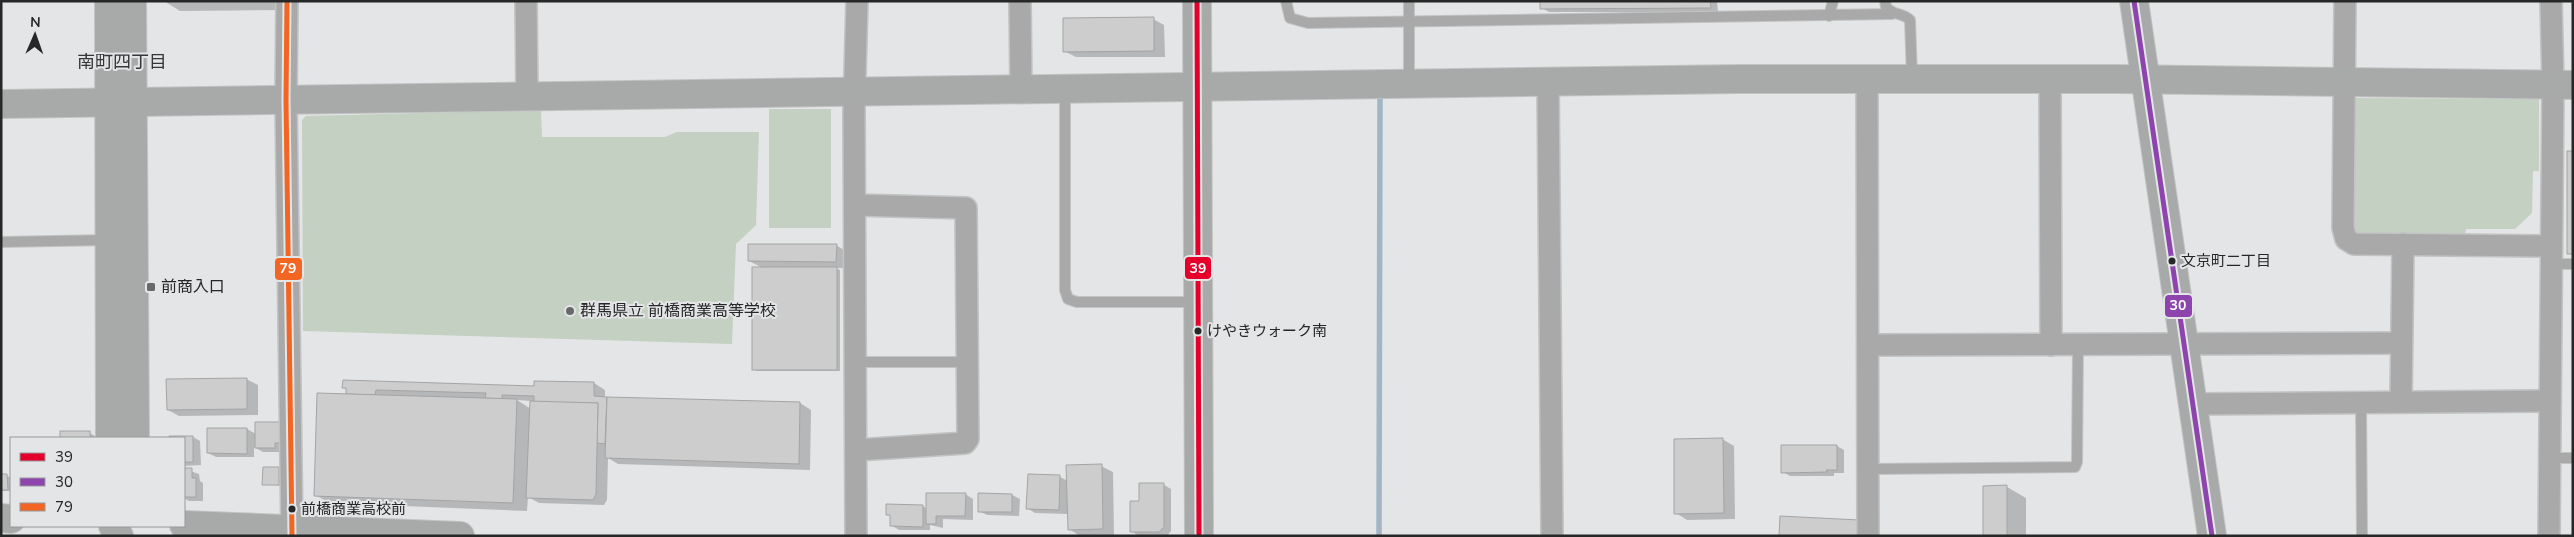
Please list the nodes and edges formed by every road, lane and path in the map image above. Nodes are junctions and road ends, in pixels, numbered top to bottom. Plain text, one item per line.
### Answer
1 (109, 1) edge
2 (132, 1) edge
3 (287, 1) edge
4 (526, 1) edge
5 (857, 1) edge
6 (1020, 1) edge
7 (1197, 1) edge
8 (1286, 1) edge
9 (1408, 1) edge
10 (1833, 1) edge
11 (1885, 1) edge
12 (2134, 1) edge
13 (2345, 1) edge
14 (2551, 1) edge
15 (1892, 14) junction
16 (1829, 16) junction
17 (1408, 21) junction
18 (1912, 78) junction
19 (1867, 79) junction
20 (2050, 79) junction
21 (2145, 79) junction
22 (1548, 82) junction
23 (2344, 82) junction
24 (1409, 84) junction
25 (2563, 85) edge
26 (1198, 87) junction
27 (1021, 89) junction
28 (1064, 89) junction
29 (856, 92) junction
30 (526, 96) junction
31 (286, 100) junction
32 (120, 102) junction
33 (1, 104) edge
34 (854, 205) junction
35 (109, 240) junction
36 (1, 242) edge
37 (2403, 244) junction
38 (2551, 255) junction
39 (2573, 264) edge
40 (1197, 302) junction
41 (2401, 343) junction
42 (1869, 345) junction
43 (2051, 345) junction
44 (2078, 345) junction
45 (2185, 345) junction
46 (854, 362) junction
47 (967, 362) junction
48 (2402, 401) junction
49 (2550, 401) junction
50 (2360, 402) junction
51 (2192, 404) junction
52 (110, 437) edge
53 (135, 437) edge
54 (857, 450) junction
55 (2549, 458) junction
56 (2573, 458) edge
57 (1869, 469) junction
58 (185, 525) edge
59 (292, 532) edge
60 (460, 536) edge
61 (856, 536) edge
62 (1199, 536) edge
63 (1552, 536) edge
64 (1868, 536) edge
65 (2212, 536) edge
66 (2362, 536) edge
67 (2549, 536) edge

1 - 32 street
2 - 32 street
3 - 31 street
4 - 30 street
5 - 29 street
6 - 27 street
7 - 26 street
8 - 17 lane
9 - 17 lane
10 - 16 lane
11 - 15 lane
12 - 21 street
13 - 23 street
14 - 25 street
15 - 16 lane
15 - 18 lane
16 - 17 lane
17 - 24 lane
18 - 19 street
18 - 20 street
19 - 22 street
19 - 42 street
20 - 21 street
20 - 43 street
21 - 23 street
21 - 45 street
22 - 24 street
22 - 63 street
23 - 25 street
23 - 37 street
24 - 26 street
25 - 38 street
26 - 28 street
26 - 40 street
27 - 28 street
27 - 29 street
28 - 40 lane
29 - 30 street
29 - 34 street
30 - 31 street
31 - 32 street
31 - 59 street
32 - 33 street
32 - 35 street
32 - 53 street
34 - 46 street
34 - 47 street
35 - 36 lane
35 - 52 street
37 - 38 street
37 - 41 street
38 - 39 lane
38 - 49 street
40 - 62 street
41 - 45 street
41 - 48 street
42 - 43 street
42 - 57 street
43 - 44 street
44 - 45 street
44 - 57 lane
45 - 51 street
46 - 47 lane
46 - 54 street
47 - 54 street
48 - 49 street
48 - 50 street
49 - 55 street
50 - 51 street
50 - 66 lane
51 - 65 street
54 - 61 street
55 - 56 lane
55 - 67 street
57 - 64 street
58 - 59 street
59 - 60 street

